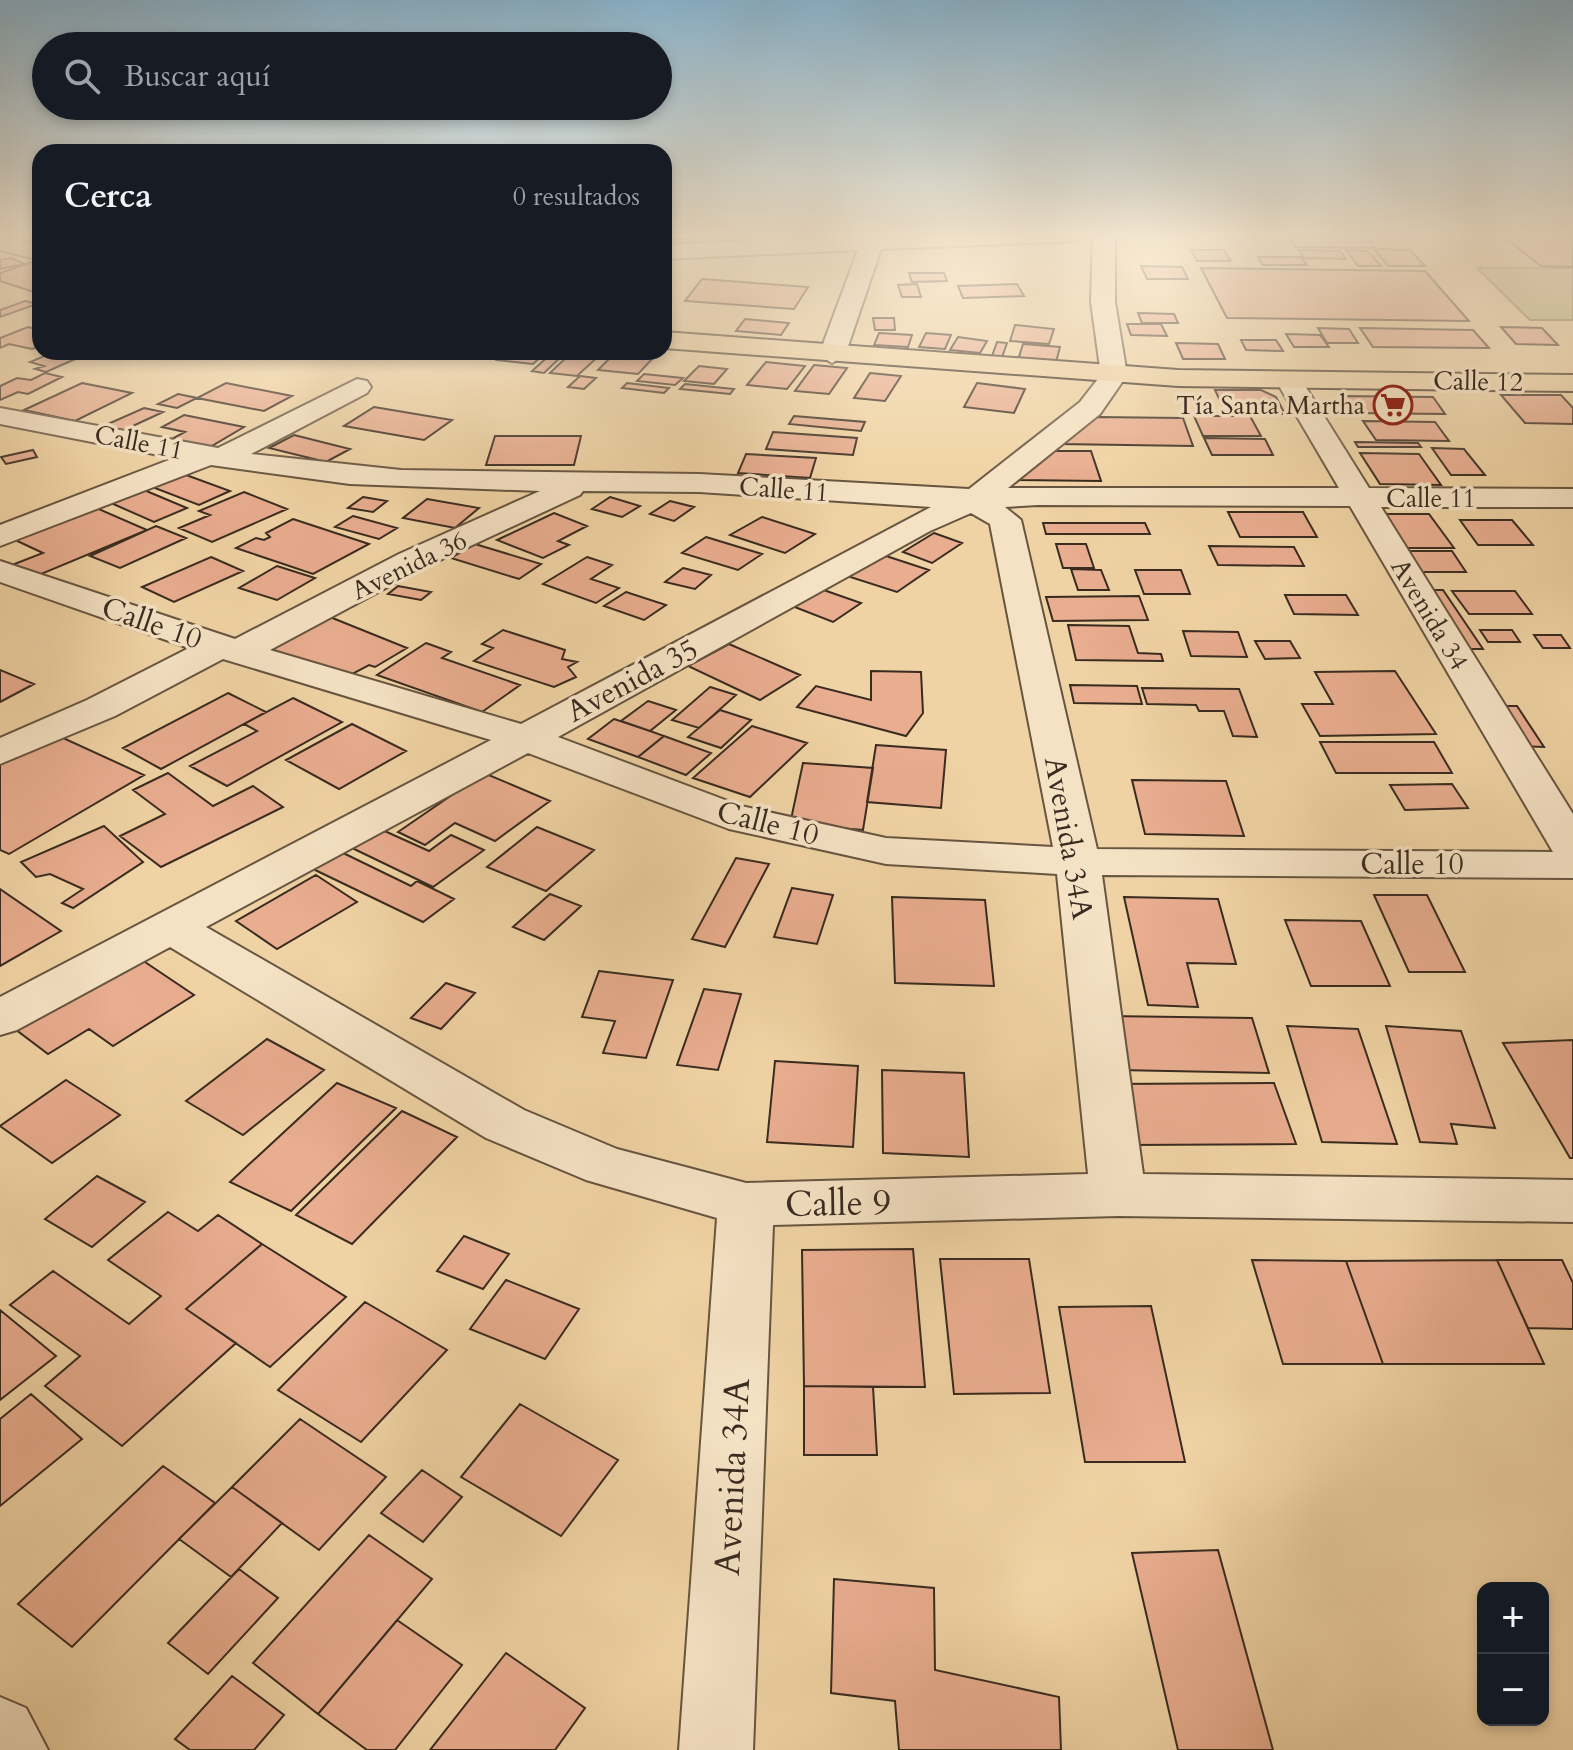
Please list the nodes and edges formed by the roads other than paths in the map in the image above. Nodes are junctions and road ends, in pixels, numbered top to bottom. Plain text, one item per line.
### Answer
1 (846, 316) edge
2 (1105, 316) edge
3 (672, 341) edge
4 (832, 355) junction
5 (1114, 375) junction
6 (1288, 379) junction
7 (1573, 383) edge
8 (357, 387) dead end
9 (0, 416) edge
10 (217, 456) junction
11 (582, 483) junction
12 (1359, 498) junction
13 (1573, 498) edge
14 (973, 501) junction
15 (0, 536) edge
16 (0, 571) edge
17 (228, 649) junction
18 (523, 737) junction
19 (0, 752) edge
20 (1573, 849) edge
21 (1078, 862) junction
22 (1573, 865) edge
23 (171, 927) junction
24 (0, 1018) edge
25 (1118, 1195) junction
26 (1573, 1201) edge
27 (746, 1204) junction
28 (716, 1750) edge

1 - 4 street
2 - 5 street
3 - 4 main road, Calle 12
4 - 5 main road, Calle 12
5 - 6 main road, Calle 12
5 - 14 street, Avenida 35
6 - 7 main road, Calle 12
6 - 12 street, Avenida 34
8 - 10 street
9 - 10 street, Calle 11
10 - 11 street, Calle 11
10 - 15 street
11 - 14 street, Calle 11
11 - 17 street, Avenida 36
12 - 13 street, Calle 11
12 - 14 street, Calle 11
12 - 20 street, Avenida 34
14 - 18 street, Avenida 35
14 - 21 street, Avenida 34A
16 - 17 street, Calle 10
17 - 18 street, Calle 10
17 - 19 street, Avenida 36
18 - 21 street, Calle 10
18 - 23 street, Avenida 35
21 - 22 street, Calle 10
21 - 25 street, Avenida 34A
23 - 24 street, Avenida 35
23 - 27 street, Calle 9
25 - 26 street, Calle 9
25 - 27 street, Calle 9
27 - 28 street, Avenida 34A

